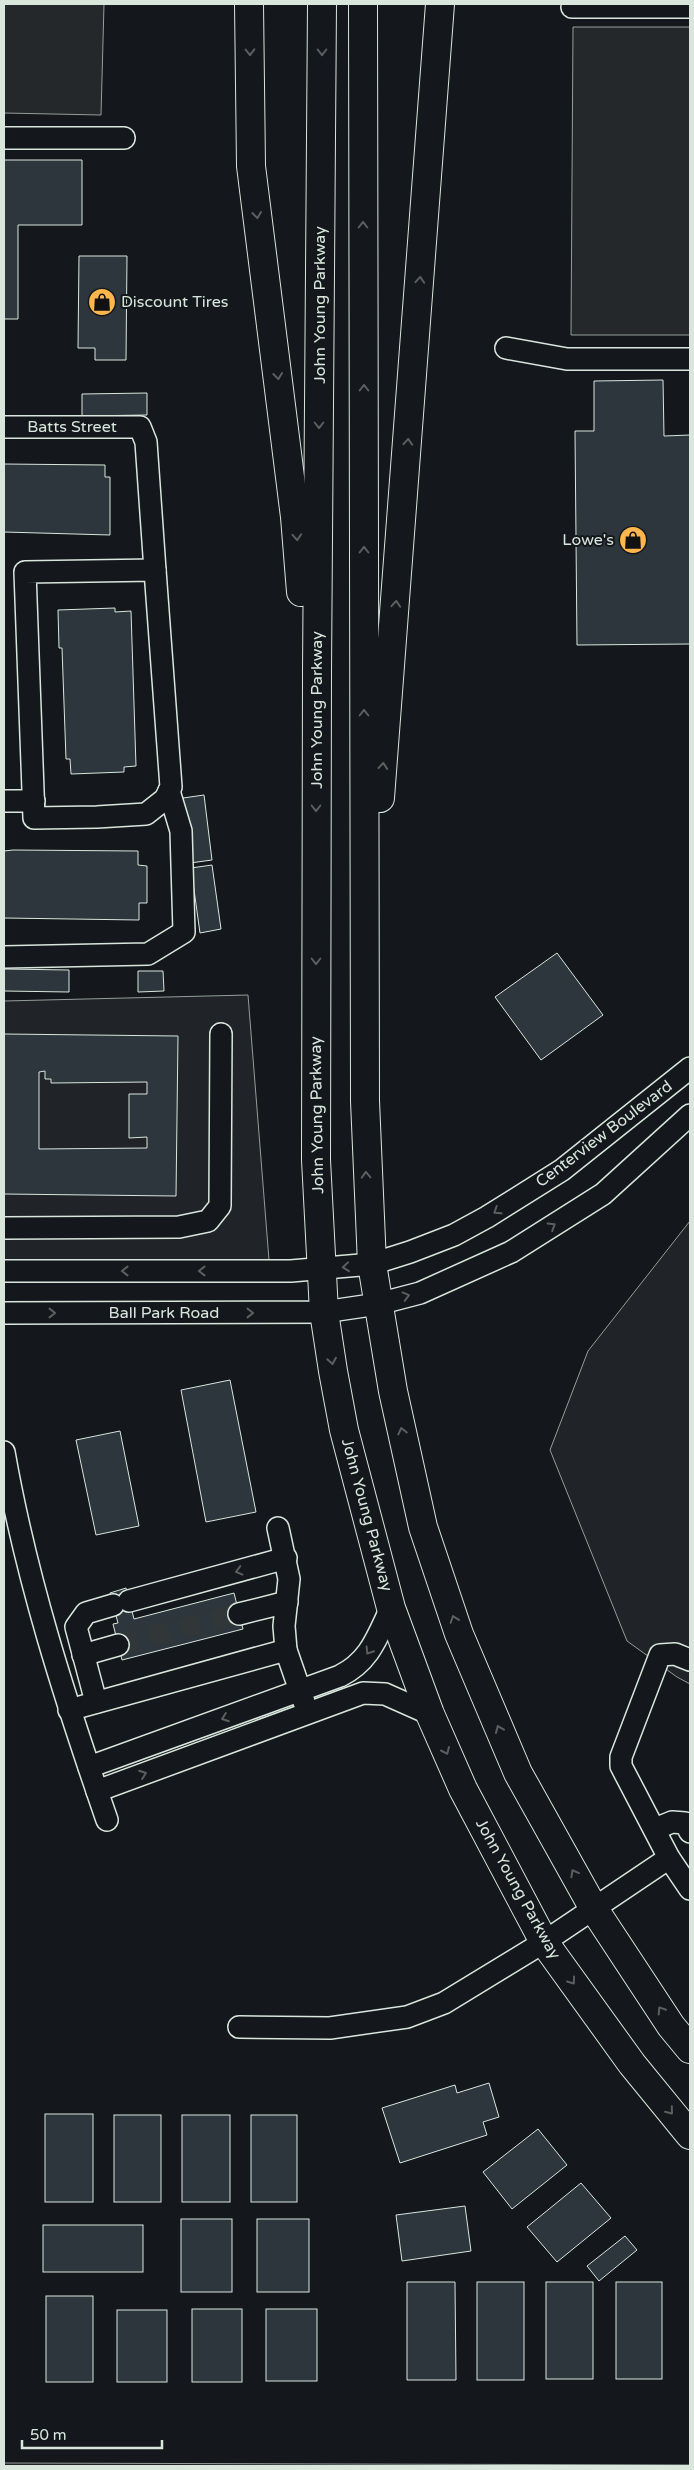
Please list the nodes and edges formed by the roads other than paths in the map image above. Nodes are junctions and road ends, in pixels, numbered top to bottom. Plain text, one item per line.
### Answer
1 (249, 4) edge
2 (322, 4) edge
3 (363, 4) edge
4 (440, 4) edge
5 (572, 7) dead end
6 (690, 7) edge
7 (4, 138) edge
8 (124, 138) dead end
9 (506, 348) dead end
10 (690, 359) edge
11 (4, 427) edge
12 (155, 570) junction
13 (317, 672) junction
14 (169, 791) junction
15 (4, 801) edge
16 (34, 801) junction
17 (4, 956) edge
18 (364, 989) junction
19 (221, 1034) dead end
20 (690, 1068) edge
21 (690, 1115) edge
22 (4, 1228) edge
23 (372, 1264) junction
24 (321, 1269) junction
25 (4, 1271) edge
26 (378, 1304) junction
27 (324, 1312) junction
28 (4, 1313) edge
29 (4, 1452) edge
30 (278, 1528) dead end
31 (286, 1558) junction
32 (287, 1602) junction
33 (391, 1608) junction
34 (240, 1614) tunnel mouth
35 (118, 1645) tunnel mouth
36 (286, 1650) junction
37 (83, 1655) junction
38 (690, 1660) edge
39 (300, 1691) junction
40 (96, 1702) junction
41 (69, 1710) junction
42 (308, 1712) junction
43 (430, 1714) junction
44 (89, 1767) junction
45 (97, 1791) junction
46 (107, 1820) dead end
47 (655, 1829) junction
48 (690, 1832) edge
49 (669, 1858) junction
50 (688, 1880) edge
51 (594, 1908) junction
52 (544, 1942) junction
53 (239, 2027) dead end
54 (690, 2049) edge
55 (690, 2135) edge

1 -> 13 highway
2 -> 13 highway, John Young Parkway
18 -> 3 highway
18 -> 4 highway
5 - 6 street
7 - 8 street
9 - 10 street
11 - 12 street, Batts Street
12 - 14 street
12 - 16 street
13 -> 24 highway, John Young Parkway
14 - 16 street
14 - 17 street
15 - 16 street
23 -> 18 highway
19 - 22 street
20 -> 23 street, Centerview Boulevard
26 -> 21 street
23 -> 24 street, Centerview Boulevard
23 - 26 highway
24 -> 25 street
24 - 27 highway, John Young Parkway
26 - 27 street
51 -> 26 highway
28 -> 27 street, Ball Park Road
27 -> 33 highway, John Young Parkway
29 - 41 street
30 - 31 street
31 - 32 street
31 -> 37 street
32 - 34 street
32 - 36 street
33 -> 39 street
33 - 43 highway, John Young Parkway
35 - 37 street
36 - 39 street
36 - 40 street
37 - 40 street
38 - 47 street
39 - 42 street
39 -> 44 street
40 - 41 street
41 - 44 street
42 - 43 street
45 -> 42 street
43 -> 52 highway, John Young Parkway
44 - 45 street
45 - 46 street
47 - 48 street
47 - 49 street
49 - 50 street
49 - 51 street
51 - 52 street
54 -> 51 highway
52 - 53 street
52 -> 55 highway, John Young Parkway

